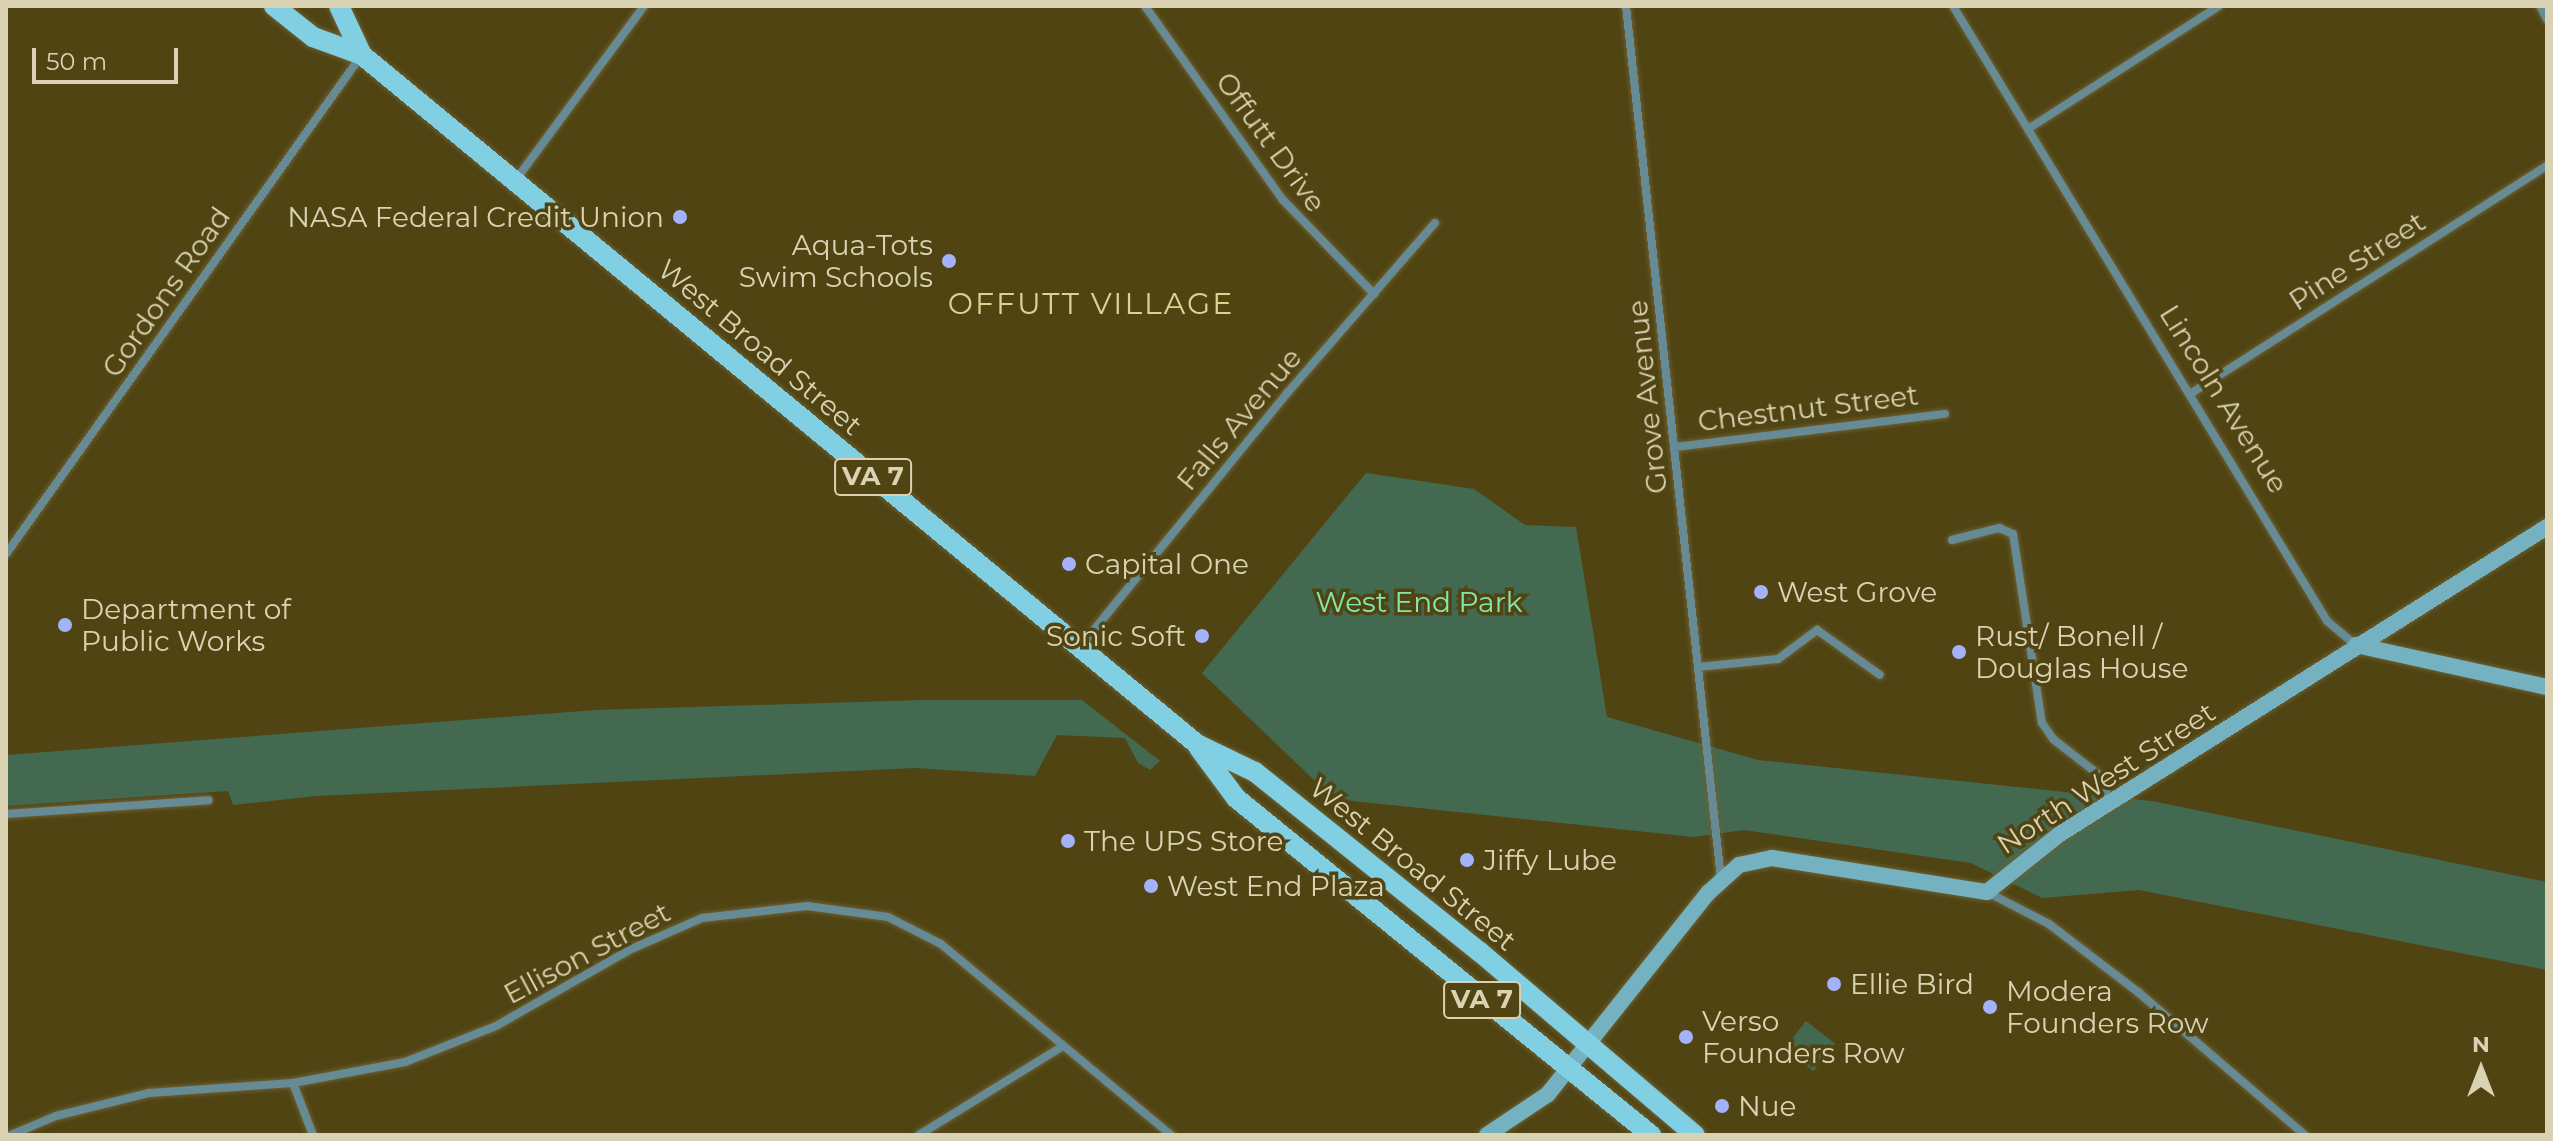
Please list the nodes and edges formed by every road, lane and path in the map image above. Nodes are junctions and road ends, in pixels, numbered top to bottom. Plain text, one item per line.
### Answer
1 (274, 6) edge
2 (339, 6) edge
3 (644, 6) edge
4 (1145, 6) edge
5 (1626, 6) edge
6 (1953, 6) edge
7 (2219, 6) edge
8 (2540, 6) edge
9 (2547, 19) edge
10 (362, 55) junction
11 (2028, 129) junction
12 (2547, 166) edge
13 (515, 182) junction
14 (1435, 223) dead end
15 (1374, 294) junction
16 (2190, 394) junction
17 (1945, 414) dead end
18 (1675, 447) junction
19 (2547, 527) edge
20 (1952, 540) dead end
21 (6, 554) edge
22 (2356, 645) junction
23 (1080, 647) junction
24 (1698, 667) junction
25 (1880, 675) dead end
26 (2547, 687) edge
27 (1197, 744) junction
28 (209, 800) dead end
29 (2111, 804) junction
30 (6, 814) edge
31 (1721, 879) junction
32 (1987, 892) junction
33 (1588, 1045) junction
34 (1063, 1046) junction
35 (1568, 1070) junction
36 (293, 1083) junction
37 (11, 1135) edge
38 (313, 1135) edge
39 (919, 1135) edge
40 (1171, 1135) edge
41 (1487, 1135) edge
42 (1651, 1135) edge
43 (1695, 1135) edge
44 (2305, 1135) edge

1 - 10 main road, West Broad Street / VA 7
2 - 10 main road, West Broad Street / VA 7
3 - 13 street
4 - 15 street, Offutt Drive
5 - 18 street, Grove Avenue
6 - 11 street, Lincoln Avenue
7 - 11 street
8 - 9 street
10 - 13 main road, West Broad Street / VA 7
10 - 21 street, Gordons Road
11 - 16 street, Lincoln Avenue
12 - 16 street, Pine Street
13 - 23 main road, West Broad Street / VA 7
14 - 15 street, Falls Avenue
15 - 23 street, Falls Avenue
16 - 22 street, Lincoln Avenue
17 - 18 street, Chestnut Street
18 - 24 street, Grove Avenue
19 - 22 main road, North West Street
20 - 29 street
22 - 26 main road, Lincoln Avenue
22 - 29 main road, North West Street
23 - 27 main road, West Broad Street / VA 7
24 - 25 street
24 - 31 street, Grove Avenue
27 - 33 main road, West Broad Street / VA 7
27 - 35 main road, West Broad Street / VA 7
28 - 30 street
29 - 32 main road, North West Street
31 - 32 main road, North West Street
31 - 33 main road, North West Street
32 - 44 street
33 - 35 main road, North West Street
33 - 43 main road, West Broad Street / VA 7
34 - 36 street, Ellison Street
34 - 39 street
34 - 40 street, Ellison Street
35 - 41 main road, North West Street
35 - 42 main road, West Broad Street / VA 7
36 - 37 street, Ellison Street
36 - 38 street

